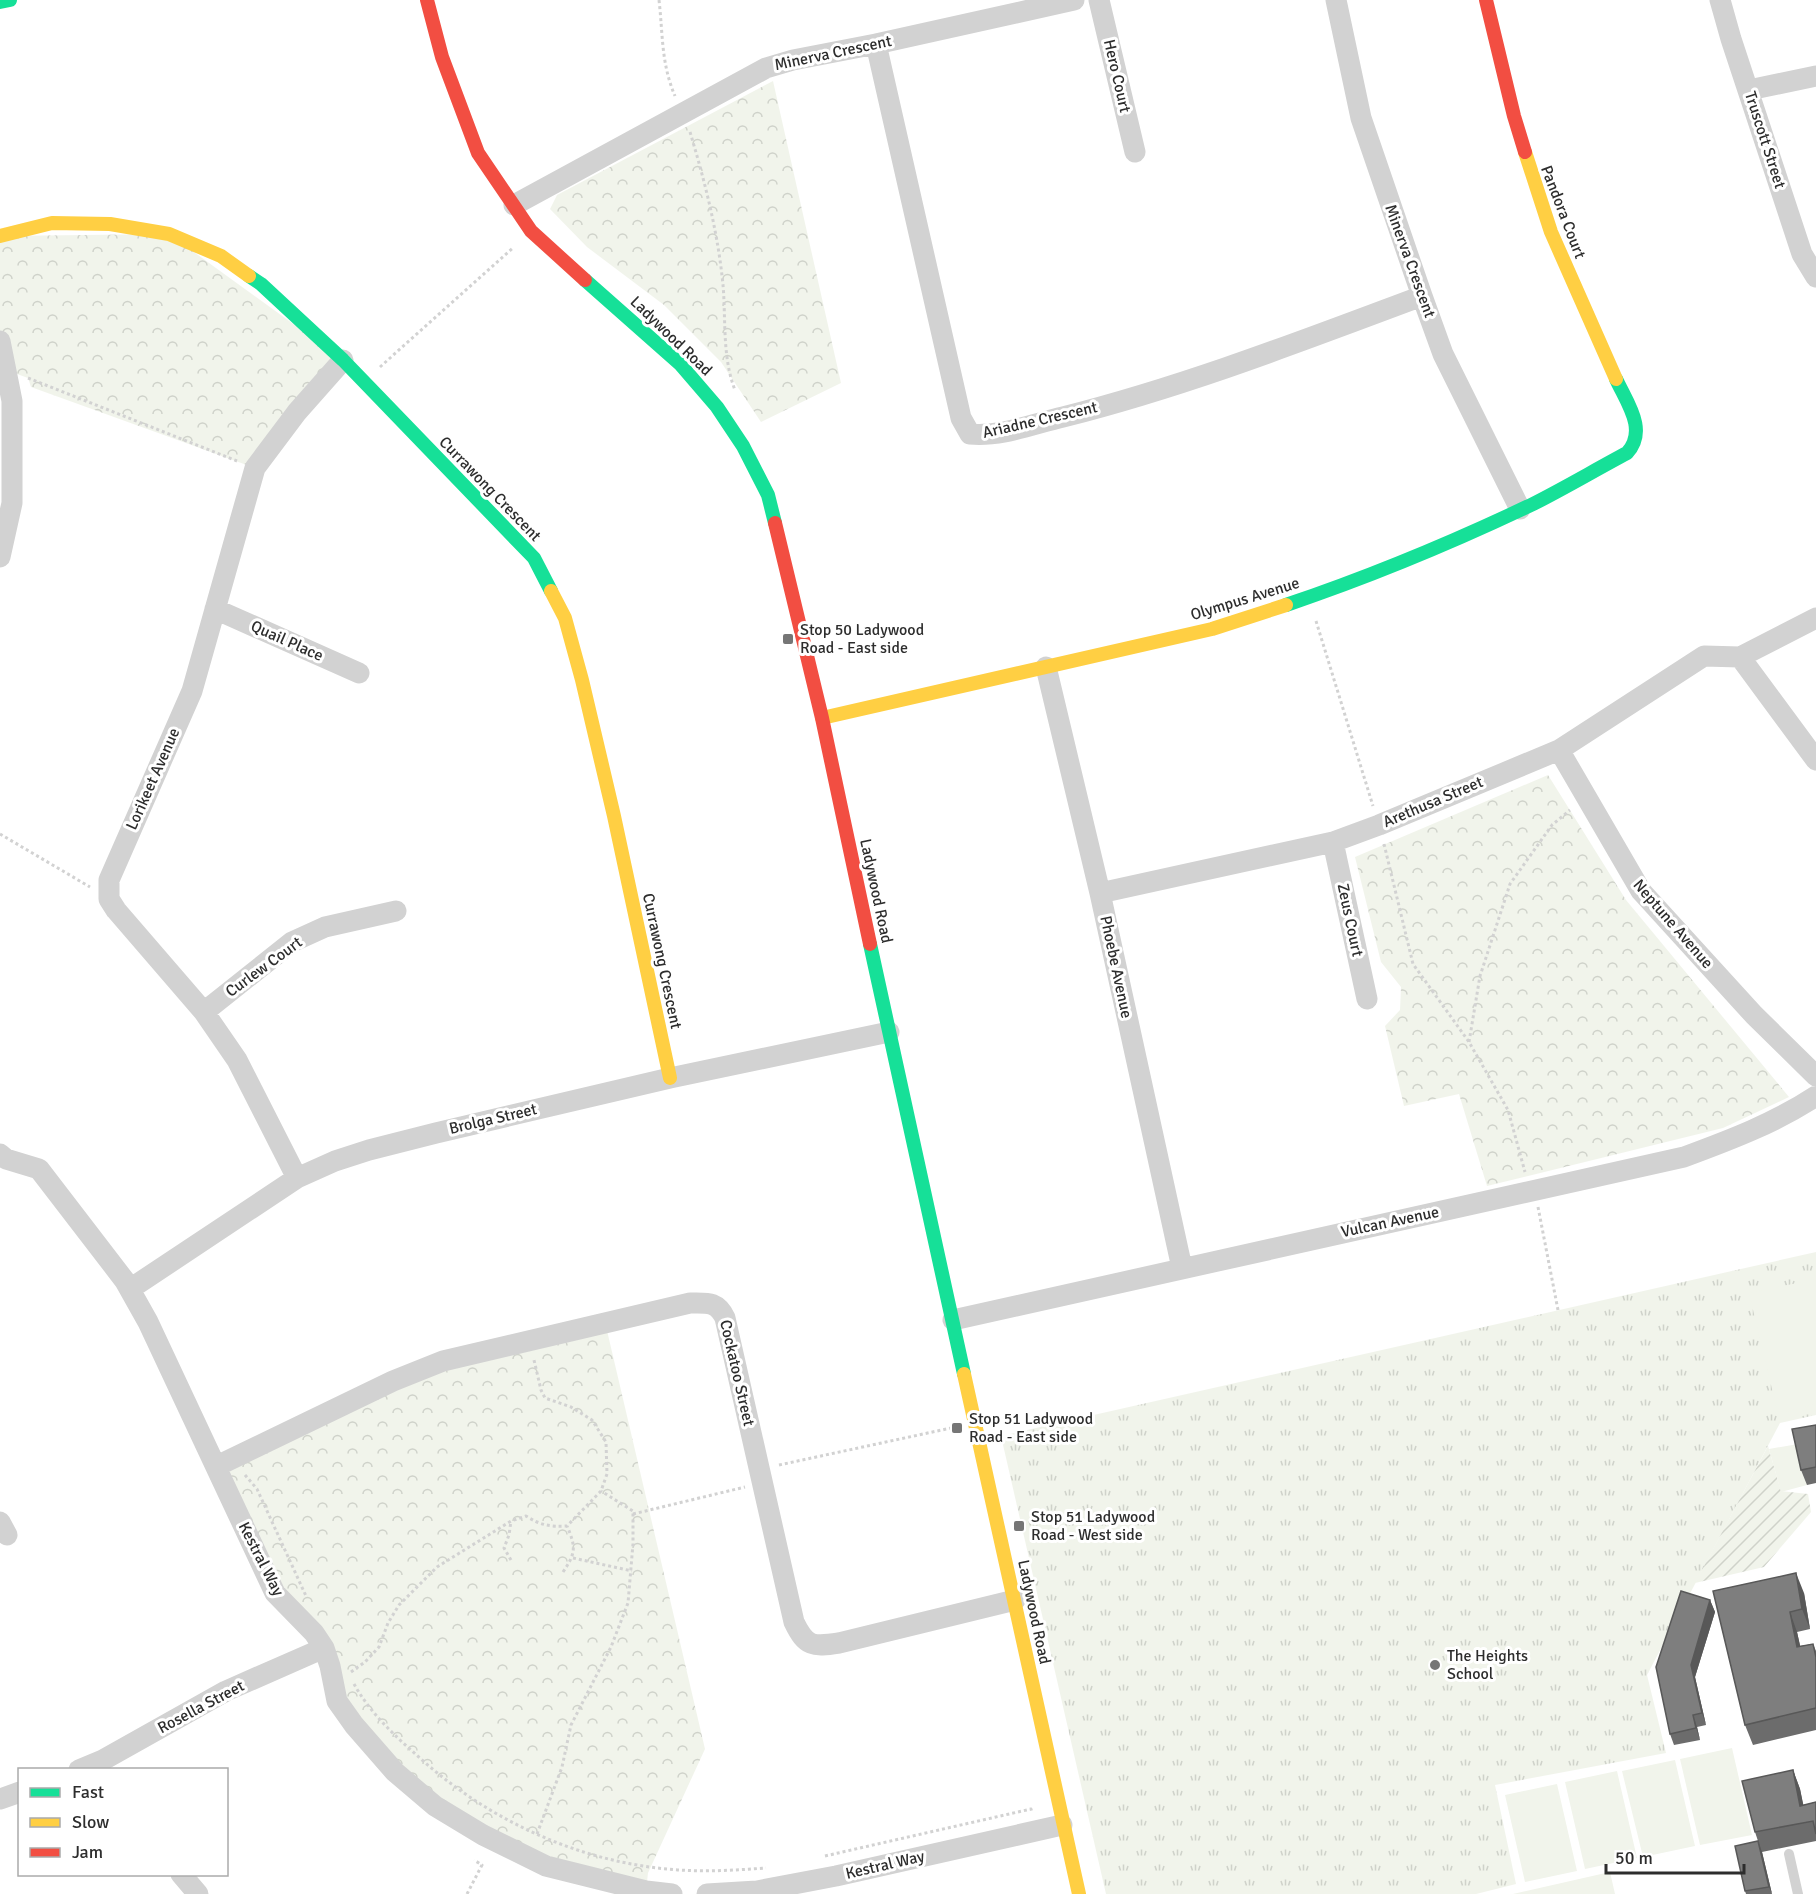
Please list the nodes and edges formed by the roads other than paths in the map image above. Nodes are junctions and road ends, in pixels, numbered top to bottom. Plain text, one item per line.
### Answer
1 (10, 0) edge
2 (427, 0) edge
3 (1074, 0) edge
4 (1099, 0) edge
5 (1336, 0) edge
6 (1486, 0) edge
7 (1720, 0) edge
8 (0, 2) edge
9 (876, 44) junction
10 (1816, 76) edge
11 (1749, 90) junction
12 (1135, 152) dead end
13 (514, 204) junction
14 (0, 236) edge
15 (1816, 277) edge
16 (1422, 296) junction
17 (0, 341) edge
18 (344, 360) junction
19 (1637, 426) joint
20 (1520, 509) junction
21 (0, 557) edge
22 (215, 609) junction
23 (1816, 618) edge
24 (1740, 657) junction
25 (1046, 667) junction
26 (359, 673) dead end
27 (822, 718) junction
28 (1559, 750) junction
29 (1816, 760) edge
30 (1333, 842) junction
31 (1100, 894) junction
32 (396, 911) dead end
33 (1367, 999) dead end
34 (204, 1012) junction
35 (889, 1032) junction
36 (1816, 1076) edge
37 (670, 1077) junction
38 (1816, 1096) edge
39 (0, 1154) edge
40 (297, 1178) junction
41 (1182, 1268) junction
42 (130, 1289) junction
43 (953, 1320) junction
44 (217, 1466) junction
45 (1015, 1600) junction
46 (324, 1648) junction
47 (106, 1765) edge
48 (90, 1768) edge
49 (18, 1793) edge
50 (0, 1799) edge
51 (1062, 1825) junction
52 (1789, 1854) dead end
53 (182, 1876) edge
54 (838, 1885) edge
55 (198, 1894) edge
56 (672, 1894) edge
57 (707, 1894) edge
58 (1078, 1894) edge
59 (1798, 1894) edge

1 - 8 street
2 - 13 street, Ladywood Road
3 - 9 street, Minerva Crescent
4 - 12 street, Hero Court
5 - 16 street, Minerva Crescent
6 - 19 street, Pandora Court
7 - 11 street, Truscott Street
9 - 13 street, Minerva Crescent
9 - 16 street, Ariadne Crescent
10 - 11 street
11 - 15 street, Truscott Street
13 - 27 street, Ladywood Road
14 - 18 street, Currawong Crescent
16 - 20 street, Minerva Crescent
17 - 21 street
18 - 22 street, Lorikeet Avenue
18 - 37 street, Currawong Crescent
19 - 20 street, Olympus Avenue
20 - 25 street, Olympus Avenue
22 - 26 street, Quail Place
22 - 34 street, Lorikeet Avenue
23 - 24 street
24 - 28 street, Arethusa Street
24 - 29 street
25 - 27 street, Olympus Avenue
25 - 31 street, Phoebe Avenue
27 - 35 street, Ladywood Road
28 - 30 street, Arethusa Street
28 - 36 street, Neptune Avenue
30 - 31 street, Arethusa Street
30 - 33 street, Zeus Court
31 - 41 street, Phoebe Avenue
32 - 34 street, Curlew Court
34 - 40 street
35 - 37 street, Brolga Street
35 - 43 street, Ladywood Road
37 - 40 street, Brolga Street
38 - 41 street, Vulcan Avenue
39 - 42 street, Kestral Way
40 - 42 street, Brolga Street
41 - 43 street, Vulcan Avenue
42 - 44 street, Kestral Way
43 - 45 street, Ladywood Road
44 - 45 street, Cockatoo Street
44 - 46 street, Kestral Way
45 - 51 street, Ladywood Road
46 - 47 street, Rosella Street
46 - 56 street, Kestral Way
47 - 48 street, Rosella Street
49 - 50 street
51 - 54 street, Kestral Way
51 - 58 street, Ladywood Road
52 - 59 lane
53 - 55 street
54 - 57 street, Kestral Way

